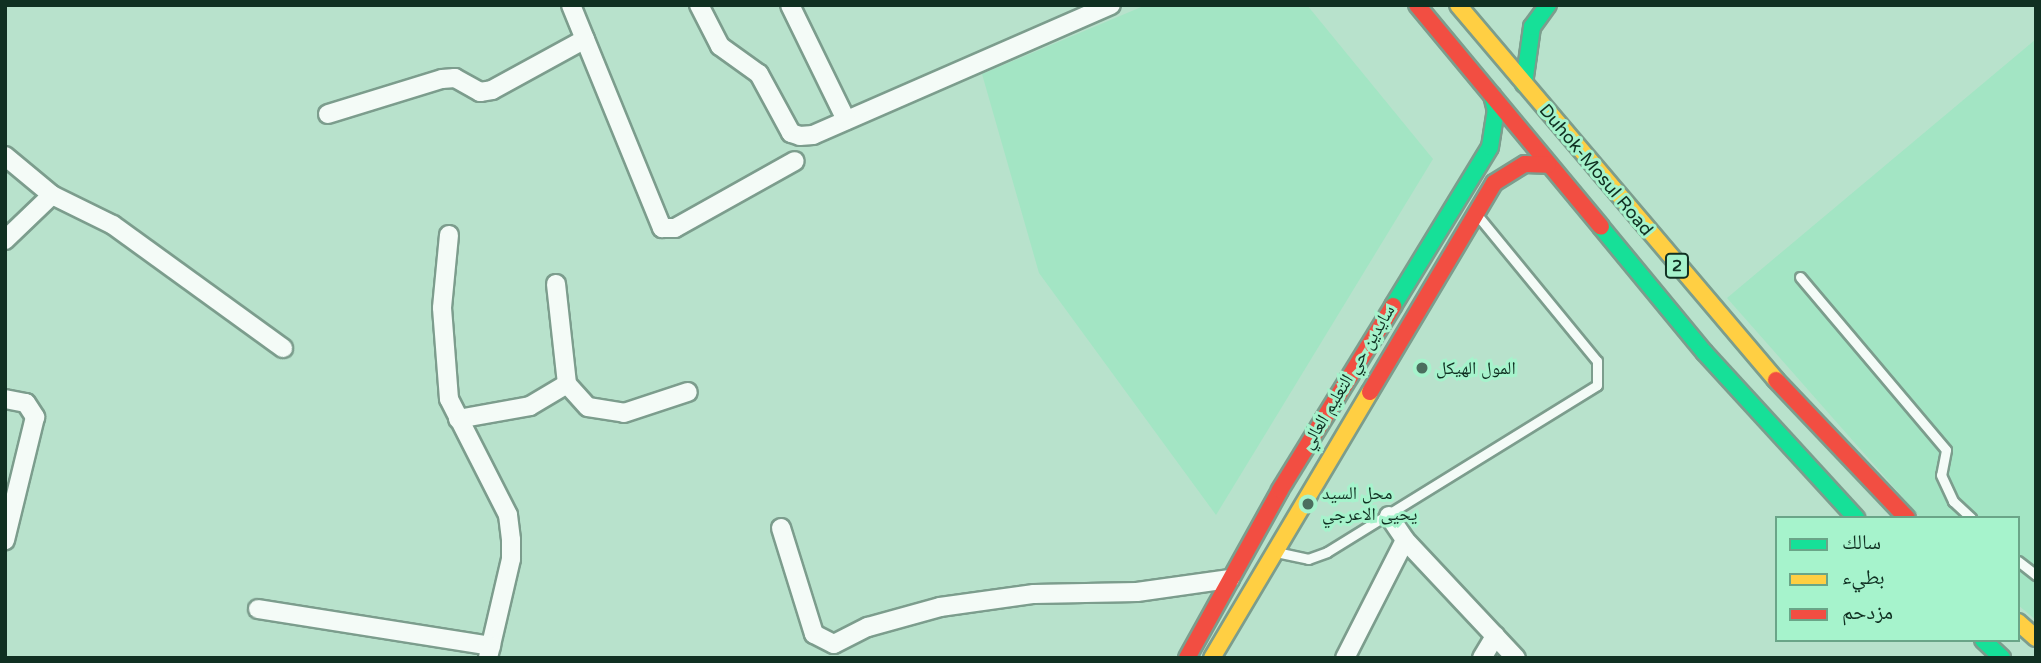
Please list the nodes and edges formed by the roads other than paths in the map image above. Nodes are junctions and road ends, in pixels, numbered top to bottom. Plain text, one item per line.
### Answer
1 (571, 5) edge
2 (699, 5) edge
3 (790, 5) edge
4 (1111, 5) edge
5 (1418, 5) edge
6 (1458, 5) edge
7 (1548, 5) edge
8 (585, 39) junction
9 (1524, 84) junction
10 (1492, 95) junction
11 (328, 114) dead end
12 (846, 120) junction
13 (5, 156) edge
14 (795, 161) dead end
15 (1548, 165) junction
16 (52, 195) junction
17 (1475, 212) junction
18 (449, 235) dead end
19 (5, 240) edge
20 (1800, 277) dead end
21 (556, 285) dead end
22 (283, 348) dead end
23 (567, 384) junction
24 (688, 392) dead end
25 (5, 399) edge
26 (458, 419) junction
27 (1389, 516) junction
28 (1854, 516) edge
29 (1901, 516) edge
30 (1969, 516) edge
31 (781, 528) dead end
32 (5, 540) edge
33 (1252, 540) junction
34 (1405, 540) junction
35 (1273, 551) junction
36 (2020, 563) edge
37 (2036, 575) edge
38 (1230, 579) junction
39 (258, 609) dead end
40 (2020, 624) edge
41 (1495, 636) junction
42 (2036, 638) edge
43 (1985, 642) edge
44 (489, 652) edge
45 (1186, 658) edge
46 (1212, 658) edge
47 (1345, 658) edge
48 (1482, 658) edge
49 (1516, 658) edge
50 (2002, 658) edge

1 - 8 street
2 - 12 street
3 - 12 street
4 - 12 street
5 - 10 main road, Duhok-Mosul Road / 2
6 - 9 main road, Duhok-Mosul Road / 2
7 - 9 main road
8 - 11 street
8 - 14 street
9 - 29 main road, Duhok-Mosul Road / 2
10 - 15 main road, Duhok-Mosul Road / 2
10 - 33 main road, سايدين حي التعليم العالي
13 - 16 street
15 - 17 main road, سايدين حي التعليم العالي
15 - 28 main road, Duhok-Mosul Road / 2
16 - 19 street
16 - 22 street
17 - 27 lane
17 - 35 main road, سايدين حي التعليم العالي
18 - 26 street
20 - 30 lane
21 - 23 street
23 - 24 street
23 - 26 street
25 - 32 street
26 - 44 street
27 - 34 street
27 - 35 lane
31 - 38 street
33 - 35 lane
33 - 38 main road, سايدين حي التعليم العالي
34 - 41 street
34 - 47 street
35 - 46 main road, سايدين حي التعليم العالي
36 - 37 lane
38 - 45 main road, سايدين حي التعليم العالي
39 - 44 street
40 - 42 main road
41 - 48 street
41 - 49 street
43 - 50 main road

